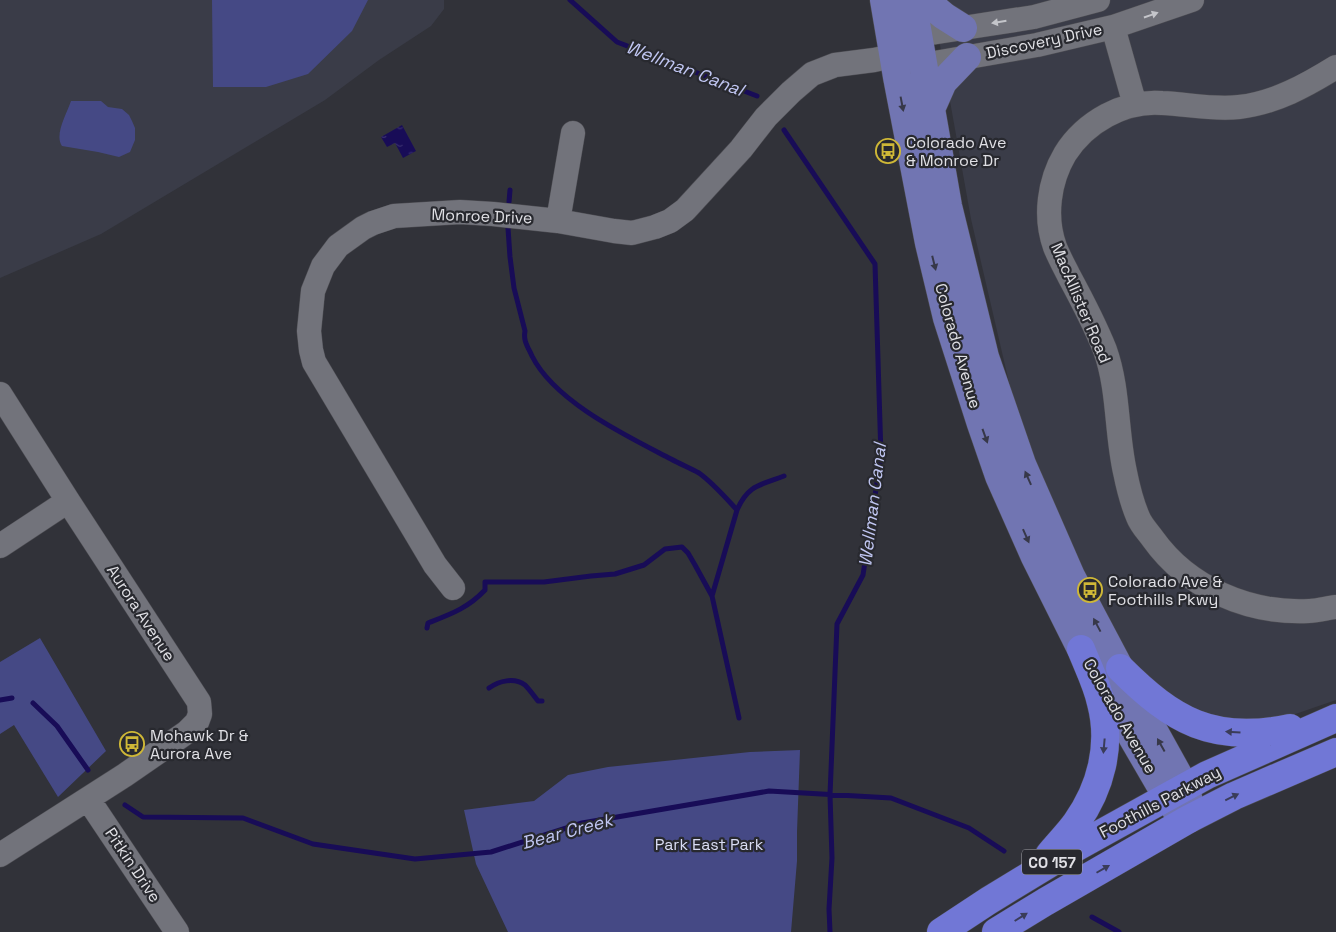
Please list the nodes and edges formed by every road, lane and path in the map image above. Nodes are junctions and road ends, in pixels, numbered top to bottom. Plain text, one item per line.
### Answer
1 (884, 0) edge
2 (912, 0) edge
3 (925, 0) edge
4 (1098, 0) edge
5 (1192, 0) edge
6 (1113, 27) junction
7 (963, 28) junction
8 (918, 35) junction
9 (893, 56) junction
10 (967, 57) junction
11 (923, 65) junction
12 (1336, 67) edge
13 (1135, 105) junction
14 (931, 110) junction
15 (573, 133) dead end
16 (558, 220) junction
17 (0, 394) edge
18 (68, 501) junction
19 (0, 546) edge
20 (453, 588) dead end
21 (1336, 607) edge
22 (1081, 649) junction
23 (1120, 668) junction
24 (1335, 719) edge
25 (1336, 752) edge
26 (1176, 792) junction
27 (88, 799) junction
28 (1189, 819) junction
29 (0, 856) edge
30 (988, 901) junction
31 (177, 932) edge
32 (940, 932) edge
33 (996, 932) edge

1 - 9 main road, Colorado Avenue
2 - 8 main road, Colorado Avenue
3 - 7 main road
4 -> 7 street, Discovery Drive
6 -> 5 street, Discovery Drive
6 - 10 street, Discovery Drive
6 - 13 street
7 - 8 street, Discovery Drive
8 - 9 street, Monroe Drive
8 - 11 main road, Colorado Avenue
9 - 11 street, Discovery Drive
9 - 16 street, Monroe Drive
9 -> 22 main road, Colorado Avenue
10 - 11 street, Discovery Drive
10 - 14 main road
11 - 14 main road, Colorado Avenue
12 - 13 street, MacAllister Road
13 - 21 street, MacAllister Road
23 -> 14 main road, Colorado Avenue
15 - 16 street
16 - 20 street, Monroe Drive
17 - 18 street, Aurora Avenue
18 - 19 street
18 - 27 street, Aurora Avenue
22 - 26 main road, Colorado Avenue
22 -> 30 highway
24 -> 23 highway
26 -> 23 main road, Colorado Avenue
24 - 26 highway, Foothills Parkway / CO 157
28 -> 25 highway, Foothills Parkway / CO 157
26 - 28 main road, Colorado Avenue
26 - 30 highway, Foothills Parkway / CO 157
27 - 29 street, Aurora Avenue
27 - 31 street, Pitkin Drive
33 -> 28 highway, Foothills Parkway / CO 157
30 - 32 highway, Foothills Parkway / CO 157

